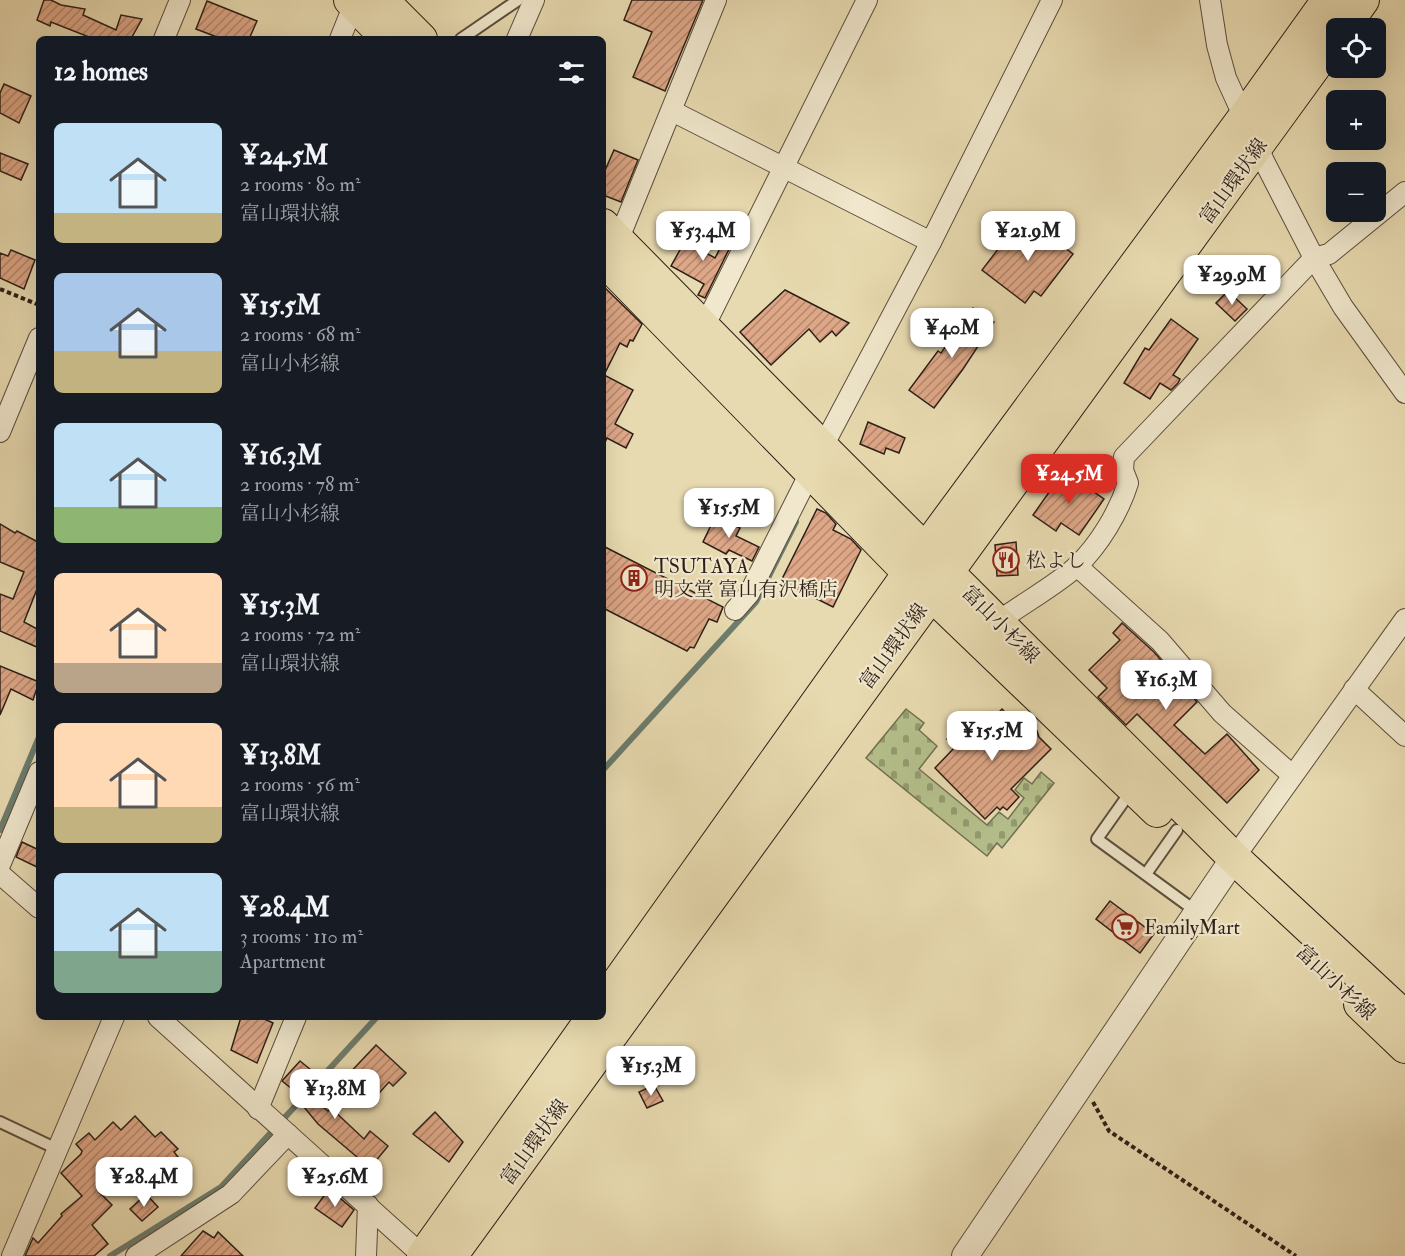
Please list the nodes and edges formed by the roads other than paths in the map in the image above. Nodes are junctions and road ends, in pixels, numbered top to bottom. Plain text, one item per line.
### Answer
1 (180, 0) edge
2 (519, 0) edge
3 (534, 0) edge
4 (716, 0) edge
5 (867, 0) edge
6 (1052, 0) edge
7 (1210, 0) edge
8 (1328, 0) edge
9 (1363, 0) edge
10 (362, 1) edge
11 (1350, 18) edge
12 (165, 36) edge
13 (342, 36) edge
14 (386, 36) edge
15 (416, 36) edge
16 (465, 36) edge
17 (518, 36) edge
18 (1326, 51) edge
19 (672, 111) junction
20 (1245, 116) junction
21 (1258, 147) junction
22 (783, 167) junction
23 (1405, 192) edge
24 (931, 242) junction
25 (607, 253) edge
26 (1314, 258) junction
27 (704, 327) junction
28 (36, 345) edge
29 (1405, 393) edge
30 (0, 432) edge
31 (817, 460) junction
32 (1077, 566) junction
33 (928, 572) junction
34 (735, 610) dead end
35 (1405, 619) edge
36 (999, 624) junction
37 (1354, 689) junction
38 (1405, 736) edge
39 (1292, 775) junction
40 (36, 779) edge
41 (1133, 788) junction
42 (1176, 830) junction
43 (0, 865) edge
44 (1228, 866) junction
45 (0, 874) edge
46 (1146, 874) junction
47 (36, 905) edge
48 (1198, 912) junction
49 (606, 999) edge
50 (1405, 1017) edge
51 (113, 1020) edge
52 (161, 1020) edge
53 (295, 1020) edge
54 (591, 1020) edge
55 (1405, 1047) edge
56 (258, 1109) junction
57 (0, 1122) edge
58 (288, 1134) junction
59 (57, 1149) junction
60 (368, 1205) junction
61 (12, 1256) edge
62 (136, 1256) edge
63 (366, 1256) edge
64 (423, 1256) edge
65 (451, 1256) edge
66 (964, 1256) edge

1 - 12 street
2 - 16 lane
3 - 17 street
4 - 19 street
5 - 22 street
6 - 24 street
7 - 20 street
8 - 20 main road, 富山環状線
9 - 11 main road
10 - 13 street
10 - 14 main road
10 - 15 main road
18 - 21 main road, 富山環状線
19 - 22 street
19 - 25 street
20 - 21 street
20 - 33 main road, 富山環状線
21 - 26 street
21 - 33 main road, 富山環状線
22 - 24 street
22 - 27 street
23 - 26 street
24 - 31 street
25 - 27 main road, 富山小杉線
25 - 31 main road, 富山小杉線
26 - 29 street
26 - 32 street
27 - 31 main road, 富山小杉線
28 - 30 street
31 - 33 main road, 富山小杉線
31 - 34 street
32 - 36 street
32 - 39 street
33 - 36 main road, 富山小杉線
33 - 41 main road, 富山小杉線
33 - 49 main road, 富山環状線
33 - 65 main road, 富山環状線
35 - 37 street
36 - 44 main road, 富山小杉線
37 - 38 street
37 - 39 street
39 - 44 street
40 - 43 street
41 - 42 main road, 富山小杉線
41 - 46 lane
42 - 44 main road, 富山小杉線
42 - 46 lane
44 - 48 street
44 - 50 main road, 富山小杉線
44 - 55 main road, 富山小杉線
45 - 47 street
46 - 48 lane
48 - 66 street
51 - 59 street
52 - 56 street
53 - 56 street
54 - 64 main road, 富山環状線
56 - 58 street
57 - 59 lane
58 - 60 street
58 - 62 street
59 - 61 street
60 - 63 street
60 - 64 street

